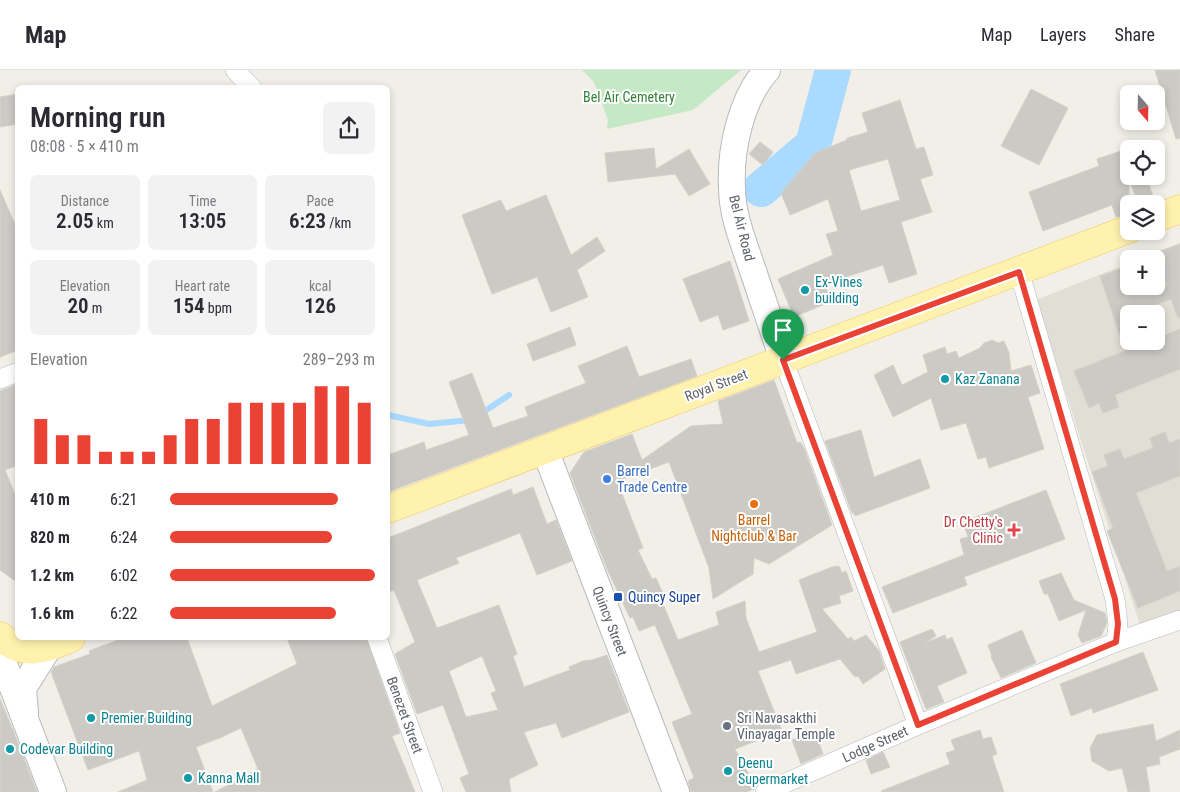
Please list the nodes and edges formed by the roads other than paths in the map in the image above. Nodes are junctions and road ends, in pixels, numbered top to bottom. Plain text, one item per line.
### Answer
1 (235, 70) edge
2 (767, 70) edge
3 (249, 85) edge
4 (1180, 209) edge
5 (1165, 215) edge
6 (1120, 233) edge
7 (1019, 272) junction
8 (783, 360) junction
9 (15, 373) edge
10 (0, 379) edge
11 (545, 450) junction
12 (390, 508) edge
13 (1180, 620) edge
14 (0, 636) edge
15 (378, 640) edge
16 (60, 642) edge
17 (1116, 642) junction
18 (0, 654) edge
19 (25, 716) junction
20 (918, 725) junction
21 (53, 792) edge
22 (433, 792) edge
23 (676, 792) edge
24 (765, 792) edge

1 - 3 street
2 - 8 main road, Bel Air Road
4 - 5 main road
6 - 7 main road, Royal Street
7 - 8 main road, Royal Street
7 - 17 street
8 - 11 main road, Royal Street
8 - 20 street
9 - 10 street
11 - 12 main road, Royal Street
11 - 23 main road, Quincy Street
13 - 17 street, Lodge Street
14 - 16 main road
15 - 22 street, Benezet Street
16 - 19 main road
17 - 20 street, Lodge Street
18 - 19 main road
19 - 21 main road
20 - 24 street, Lodge Street

